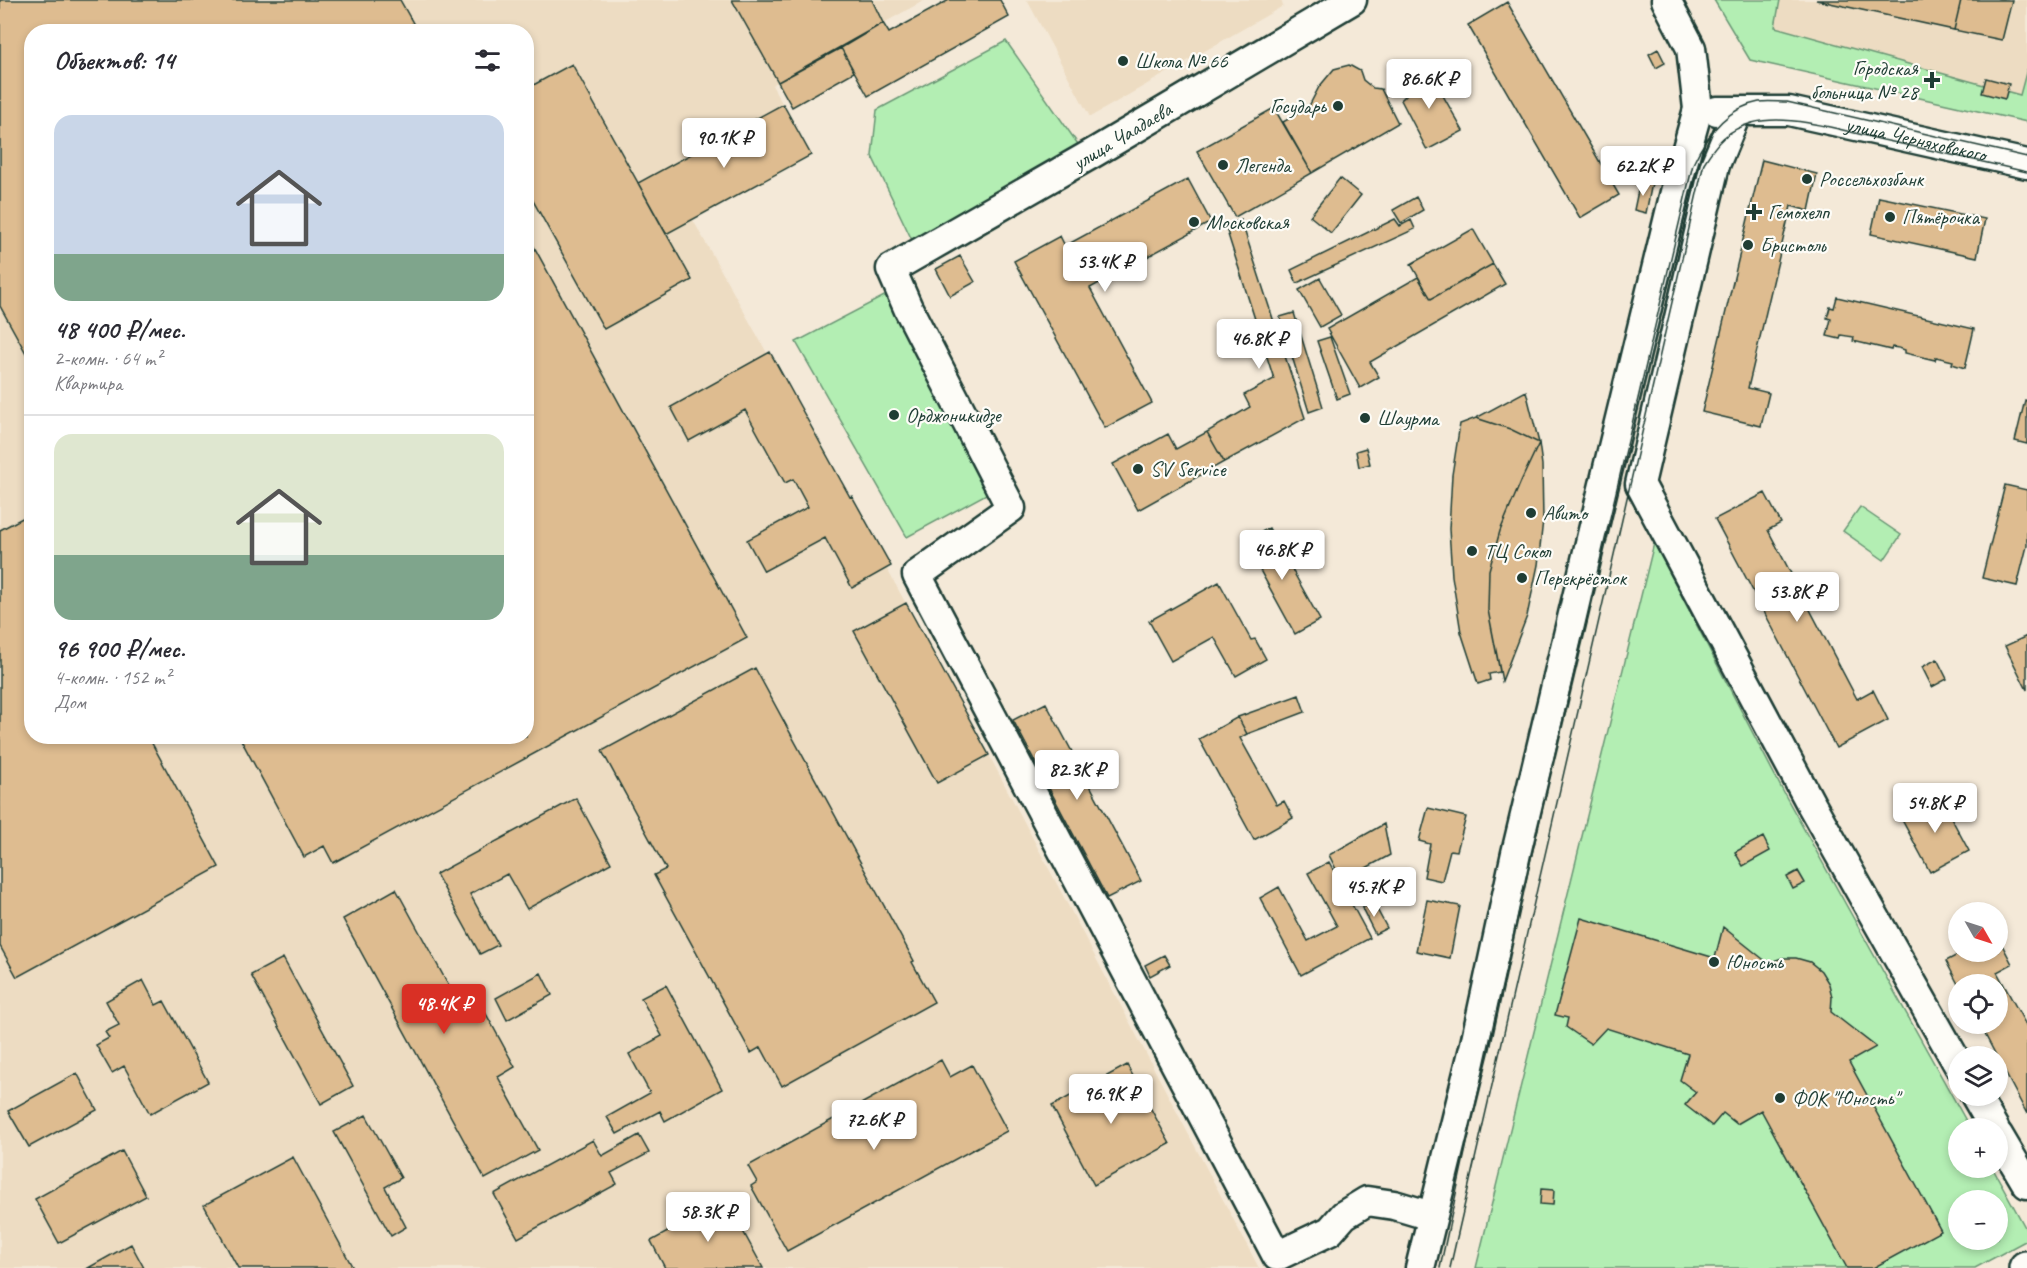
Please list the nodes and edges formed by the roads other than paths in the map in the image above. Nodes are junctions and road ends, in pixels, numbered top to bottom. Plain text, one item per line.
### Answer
1 (1352, 0) edge
2 (1666, 0) edge
3 (1698, 110) junction
4 (1737, 112) junction
5 (2027, 164) edge
6 (1606, 476) junction
7 (1640, 484) junction
8 (1948, 1047) edge
9 (2008, 1152) edge
10 (2027, 1185) edge
11 (1431, 1216) junction
12 (1420, 1268) edge

1 - 11 street, улица Чаадаева
2 - 3 street
3 - 4 street, улица Черняховского
3 - 6 street
4 - 5 street, улица Черняховского
4 - 7 street
6 - 7 street
6 - 11 street
7 - 8 street
9 - 10 street
11 - 12 street

